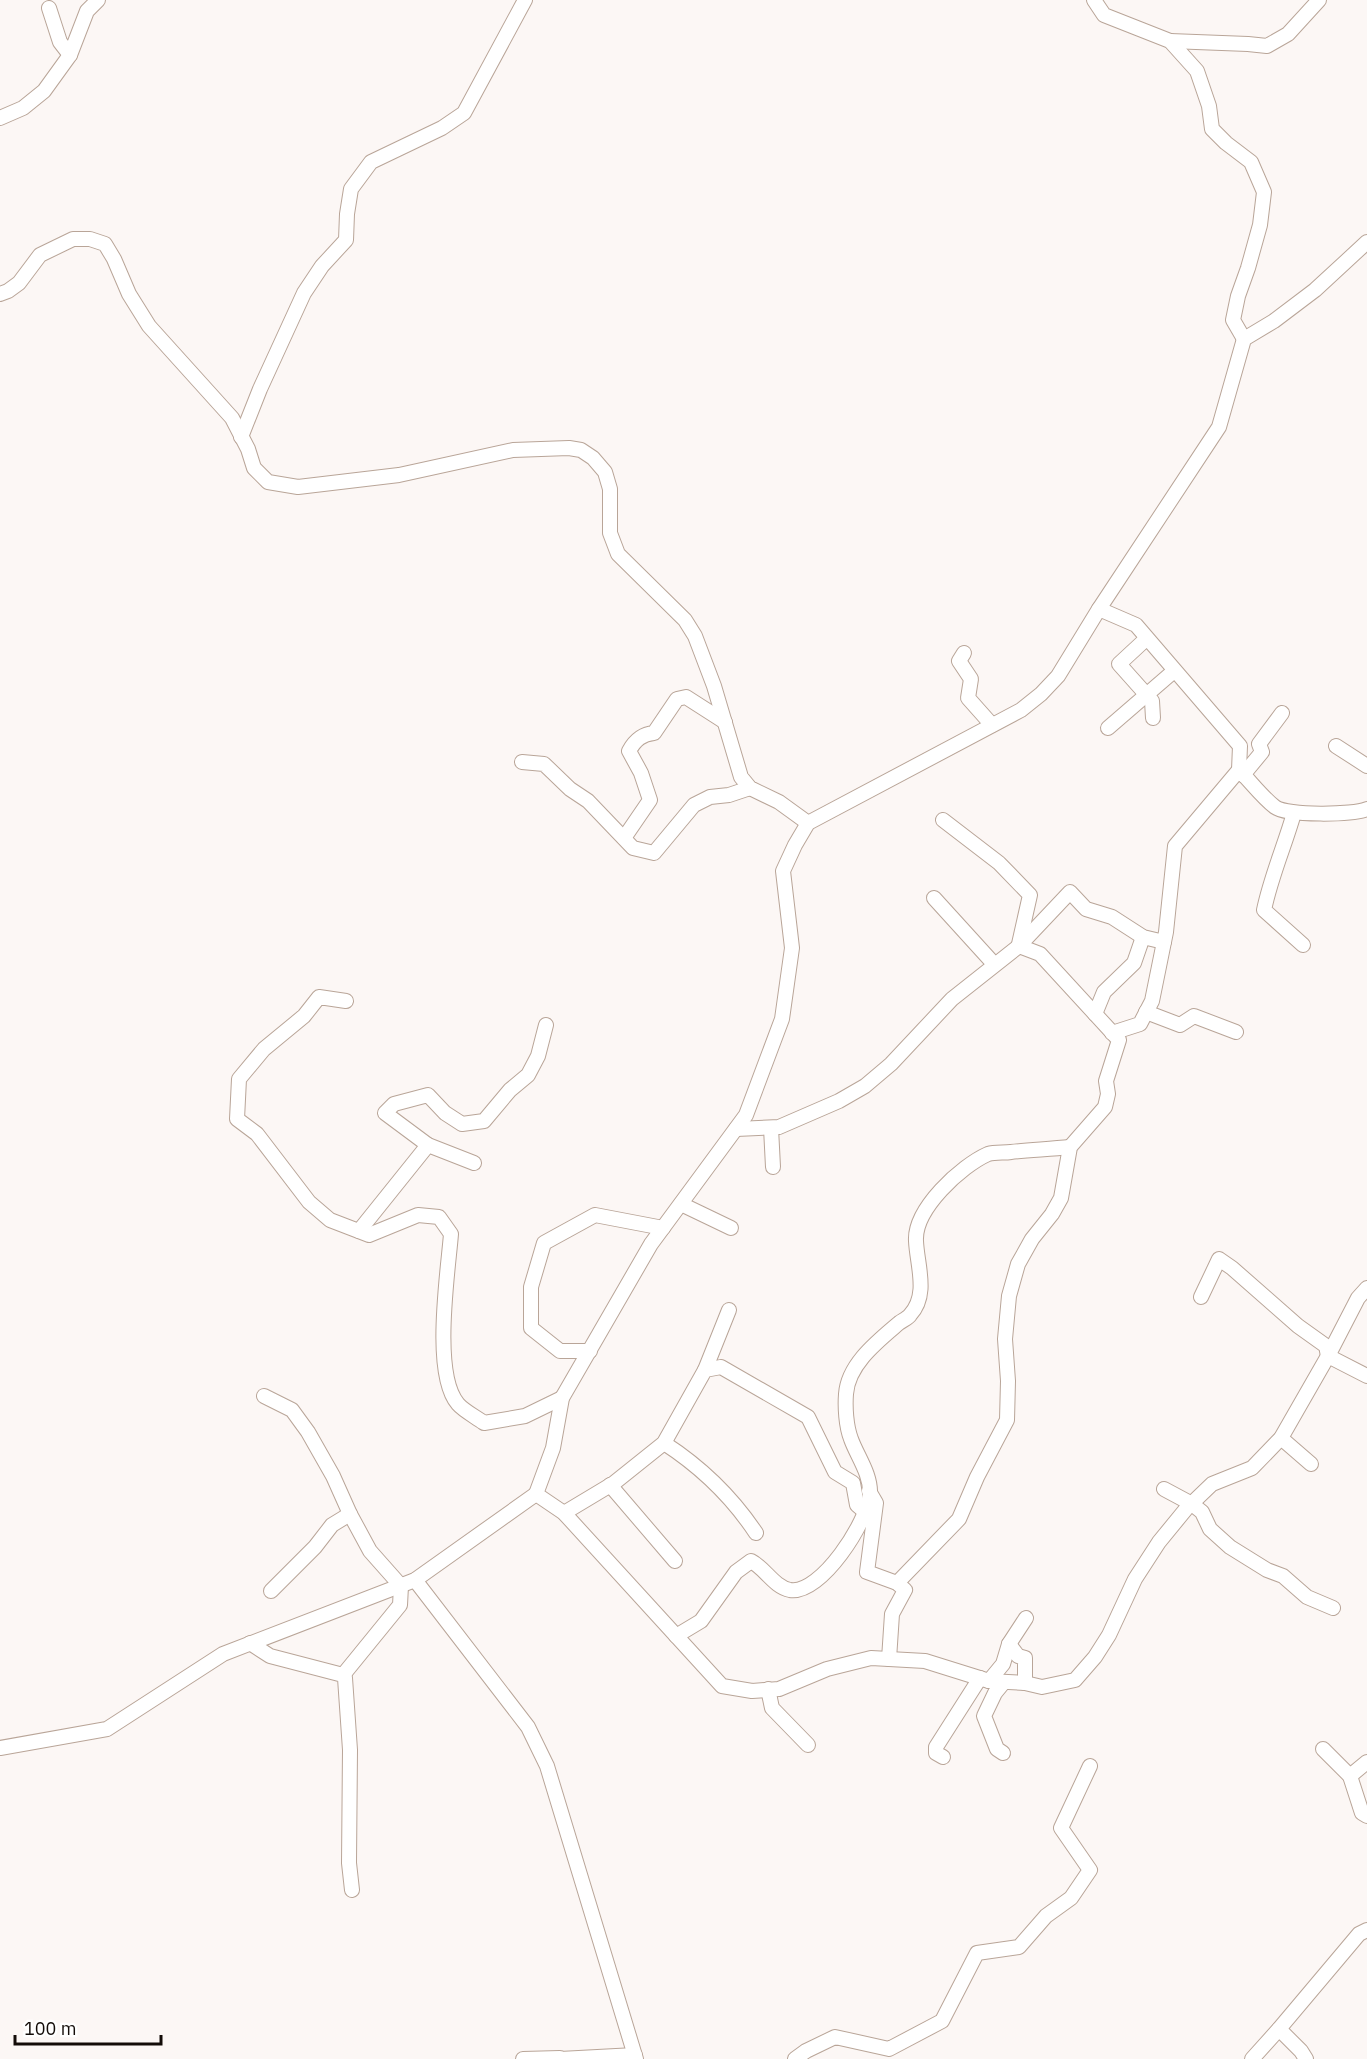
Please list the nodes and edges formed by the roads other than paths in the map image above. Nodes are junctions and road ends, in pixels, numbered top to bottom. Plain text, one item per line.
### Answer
1 (99, 0) edge
2 (525, 0) edge
3 (1094, 0) edge
4 (1319, 0) edge
5 (49, 8) dead end
6 (1170, 41) junction
7 (70, 55) junction
8 (0, 118) edge
9 (1367, 242) edge
10 (0, 294) edge
11 (1244, 339) junction
12 (242, 437) junction
13 (1099, 609) junction
14 (1146, 639) junction
15 (964, 653) dead end
16 (1174, 671) junction
17 (1146, 695) junction
18 (1282, 712) dead end
19 (1153, 718) dead end
20 (725, 722) junction
21 (992, 725) junction
22 (1108, 728) dead end
23 (1336, 746) dead end
24 (522, 762) dead end
25 (1367, 766) edge
26 (1241, 772) junction
27 (750, 788) junction
28 (1367, 808) edge
29 (1294, 813) junction
30 (943, 820) dead end
31 (808, 823) junction
32 (624, 838) junction
33 (1030, 895) junction
34 (934, 898) dead end
35 (1050, 912) junction
36 (1143, 938) junction
37 (1164, 942) junction
38 (1303, 945) dead end
39 (1019, 946) junction
40 (994, 964) junction
41 (346, 1002) dead end
42 (1146, 1012) junction
43 (1095, 1014) junction
44 (546, 1025) dead end
45 (1236, 1032) dead end
46 (1113, 1033) junction
47 (771, 1128) junction
48 (736, 1129) junction
49 (428, 1145) junction
50 (1070, 1147) junction
51 (474, 1163) dead end
52 (773, 1167) dead end
53 (681, 1204) junction
54 (663, 1228) junction
55 (731, 1228) dead end
56 (359, 1231) junction
57 (1367, 1288) edge
58 (1201, 1297) dead end
59 (729, 1310) dead end
60 (590, 1351) junction
61 (1328, 1356) junction
62 (705, 1370) junction
63 (1367, 1376) edge
64 (264, 1396) dead end
65 (562, 1398) junction
66 (1281, 1438) junction
67 (664, 1443) junction
68 (1311, 1464) dead end
69 (610, 1485) junction
70 (1164, 1489) dead end
71 (869, 1491) junction
72 (536, 1494) junction
73 (1192, 1504) junction
74 (864, 1511) junction
75 (564, 1513) junction
76 (350, 1514) junction
77 (756, 1533) dead end
78 (675, 1561) dead end
79 (415, 1580) junction
80 (897, 1583) junction
81 (400, 1586) junction
82 (271, 1591) dead end
83 (1333, 1608) dead end
84 (1026, 1618) dead end
85 (676, 1636) junction
86 (250, 1643) junction
87 (1009, 1644) junction
88 (889, 1659) junction
89 (343, 1675) junction
90 (985, 1680) junction
91 (1004, 1682) junction
92 (1025, 1683) junction
93 (768, 1689) junction
94 (808, 1745) dead end
95 (0, 1748) edge
96 (1323, 1749) dead end
97 (1003, 1753) dead end
98 (943, 1757) dead end
99 (1367, 1762) edge
100 (1090, 1766) dead end
101 (1350, 1776) junction
102 (1367, 1816) edge
103 (352, 1890) dead end
104 (1367, 1930) edge
105 (1279, 2029) junction
106 (635, 2057) edge
107 (523, 2059) edge
108 (560, 2059) edge
109 (795, 2059) edge
110 (1252, 2059) edge
111 (1306, 2059) edge

1 - 7 street
2 - 12 street
3 - 6 street
4 - 6 street
5 - 7 street
6 - 11 street
7 - 8 street
9 - 11 street
10 - 12 street
11 - 13 street
12 - 20 street
13 - 14 street
13 - 21 street
14 - 16 street
14 - 17 street
15 - 21 street
16 - 17 street
16 - 26 street
17 - 19 street
17 - 22 street
18 - 26 street
20 - 27 street
20 - 32 street
21 - 31 street
23 - 25 street
24 - 32 street
26 - 29 street
26 - 37 street
27 - 31 street
27 - 32 street
28 - 29 street
29 - 38 street
30 - 33 street
31 - 48 street
33 - 35 street
33 - 39 street
34 - 40 street
35 - 36 street
35 - 39 street
36 - 37 street
36 - 43 street
37 - 42 street
39 - 40 street
39 - 43 street
40 - 47 street
41 - 56 street
42 - 45 street
42 - 46 street
43 - 46 street
44 - 49 street
46 - 50 street
47 - 48 street
47 - 52 street
48 - 53 street
49 - 51 street
49 - 56 street
50 - 71 street
50 - 80 street
53 - 54 street
53 - 55 street
54 - 60 street
54 - 60 street
56 - 65 street
57 - 61 street
58 - 61 street
59 - 62 street
60 - 65 street
61 - 63 street
61 - 66 street
62 - 67 street
62 - 74 street
64 - 76 street
65 - 72 street
66 - 68 street
66 - 73 street
67 - 69 street
67 - 77 street
69 - 75 street
69 - 78 street
70 - 73 street
71 - 74 street
71 - 80 street
72 - 75 street
72 - 79 street
73 - 83 street
73 - 92 street
74 - 85 street
75 - 85 street
76 - 81 street
76 - 82 street
79 - 81 street
79 - 106 street
80 - 88 street
81 - 86 street
81 - 89 street
84 - 87 street
85 - 93 street
86 - 89 street
86 - 95 street
87 - 90 street
87 - 92 street
88 - 90 street
88 - 93 street
89 - 103 street
90 - 91 street
90 - 98 street
91 - 92 street
91 - 97 street
93 - 94 street
96 - 101 street
99 - 101 street
100 - 109 street
101 - 102 street
104 - 105 street
105 - 110 street
105 - 111 street
106 - 108 street
107 - 108 street

